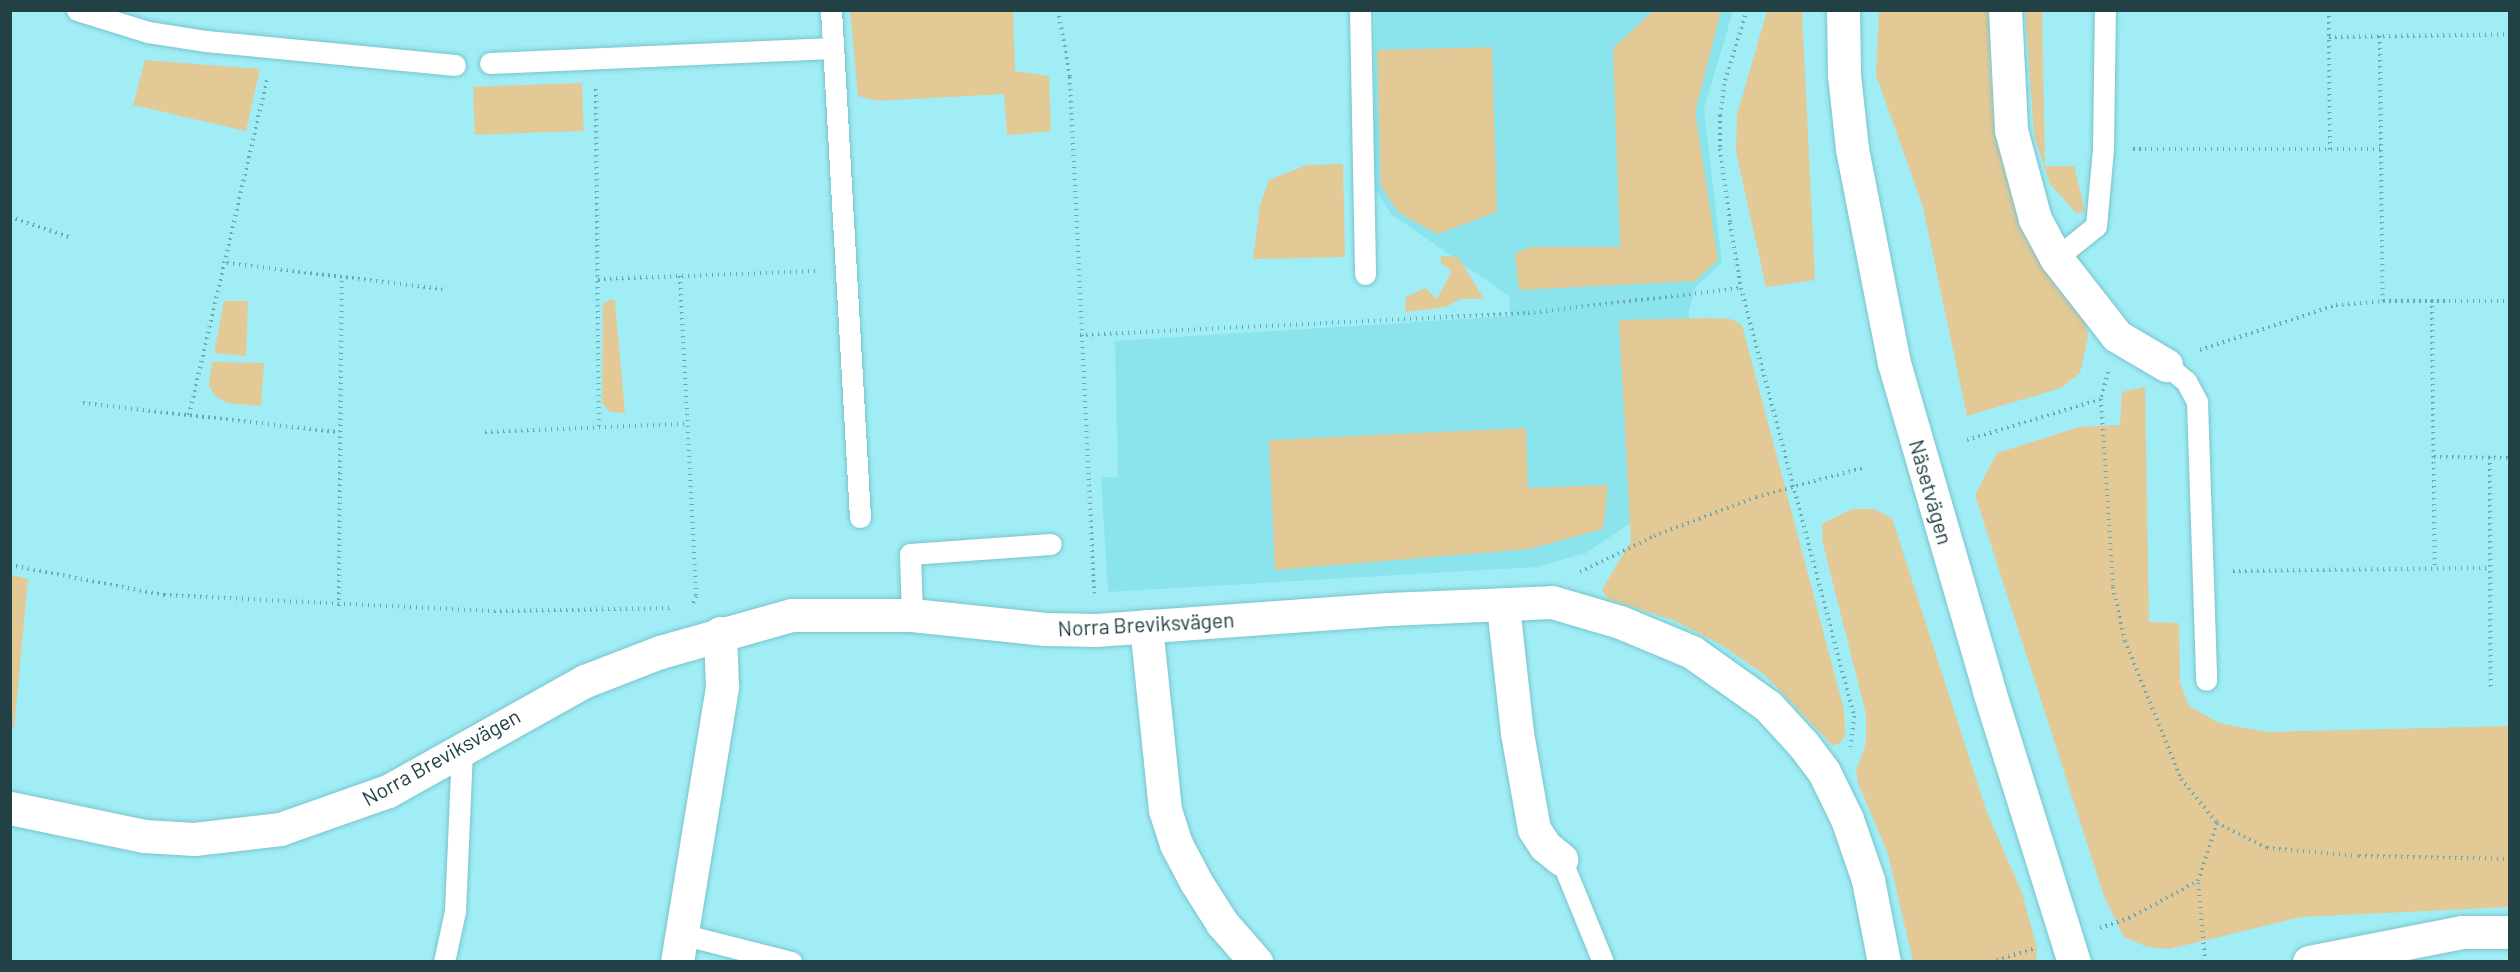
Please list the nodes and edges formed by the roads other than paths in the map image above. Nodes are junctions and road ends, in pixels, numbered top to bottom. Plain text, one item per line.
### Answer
1 (831, 10) edge
2 (1360, 10) edge
3 (1843, 10) edge
4 (2005, 10) edge
5 (2105, 10) edge
6 (90, 13) edge
7 (833, 48) junction
8 (490, 63) dead end
9 (455, 64) dead end
10 (2056, 258) junction
11 (1365, 274) dead end
12 (2166, 365) joint
13 (860, 518) dead end
14 (1051, 544) dead end
15 (1503, 606) junction
16 (912, 615) junction
17 (1146, 626) junction
18 (720, 633) junction
19 (2206, 680) dead end
20 (462, 749) junction
21 (10, 808) edge
22 (1561, 859) joint
23 (2510, 932) edge
24 (679, 948) edge
25 (444, 962) edge
26 (791, 962) edge
27 (1256, 962) edge
28 (1603, 962) edge
29 (1884, 962) edge
30 (2074, 962) edge
31 (2309, 962) edge

1 - 7 lane
2 - 11 lane
3 - 30 street, Näsetvägen
4 - 10 street
5 - 10 lane
6 - 9 lane
7 - 8 lane
7 - 13 lane
10 - 12 street
12 - 19 lane
14 - 16 lane
15 - 17 street, Norra Breviksvägen
15 - 22 street
15 - 29 street, Norra Breviksvägen
16 - 17 street, Norra Breviksvägen
16 - 18 street, Norra Breviksvägen
17 - 27 street
18 - 20 street, Norra Breviksvägen
18 - 24 street
20 - 21 street, Norra Breviksvägen
20 - 25 lane
22 - 28 lane
23 - 31 street
24 - 26 lane

